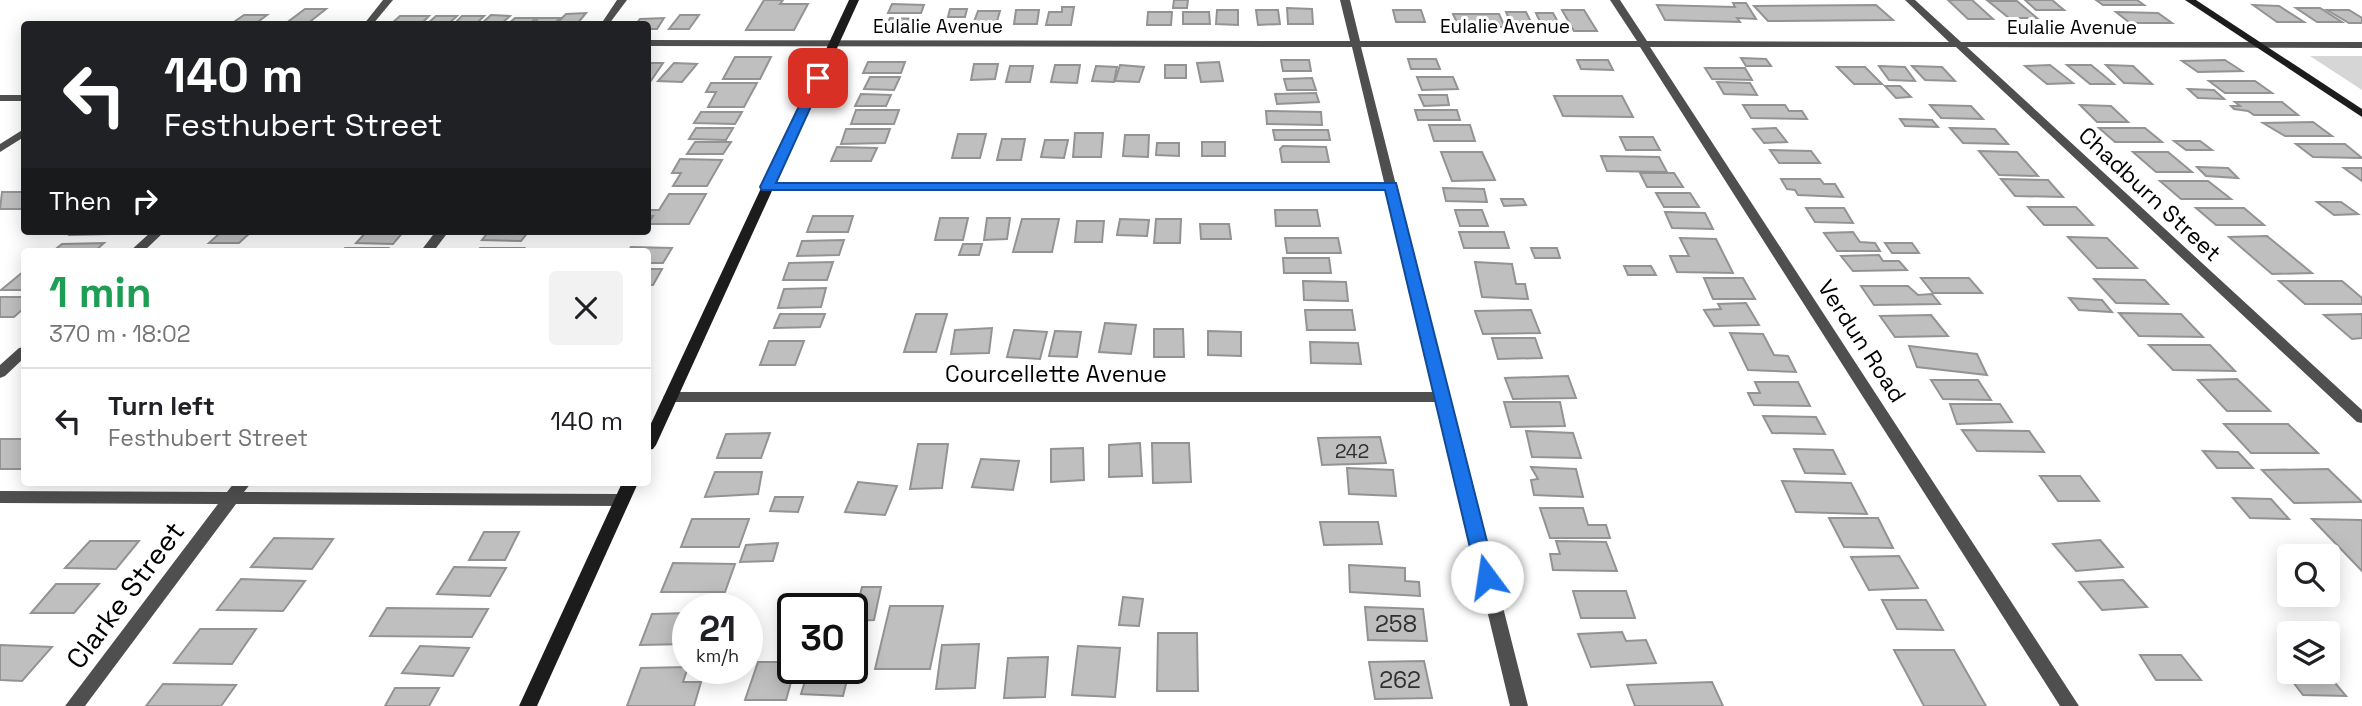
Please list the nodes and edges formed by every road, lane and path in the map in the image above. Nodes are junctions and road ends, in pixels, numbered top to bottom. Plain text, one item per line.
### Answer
1 (388, 0) edge
2 (622, 0) edge
3 (854, 0) edge
4 (1345, 0) edge
5 (1615, 0) edge
6 (1910, 0) edge
7 (2190, 0) edge
8 (370, 21) edge
9 (607, 21) edge
10 (651, 43) edge
11 (835, 43) junction
12 (1357, 43) junction
13 (1644, 44) junction
14 (1958, 45) junction
15 (2258, 45) junction
16 (2362, 45) edge
17 (0, 98) edge
18 (21, 98) edge
19 (2362, 114) edge
20 (21, 134) edge
21 (0, 149) edge
22 (1391, 186) junction
23 (767, 187) junction
24 (154, 235) edge
25 (140, 248) edge
26 (21, 354) edge
27 (0, 373) edge
28 (670, 397) junction
29 (1442, 397) junction
30 (2362, 418) edge
31 (651, 438) edge
32 (241, 486) edge
33 (629, 486) edge
34 (0, 497) edge
35 (231, 498) junction
36 (622, 500) junction
37 (74, 706) edge
38 (528, 706) edge
39 (1519, 706) edge
40 (2070, 706) edge

1 - 8 street
2 - 9 street
3 - 11 main road
4 - 12 street
5 - 13 street, Verdun Road
6 - 14 street, Chadburn Street
7 - 15 main road
10 - 11 street, Eulalie Avenue
11 - 12 street, Eulalie Avenue
11 - 23 main road
12 - 13 street, Eulalie Avenue
12 - 22 street
13 - 14 street, Eulalie Avenue
13 - 40 street, Verdun Road
14 - 15 street, Eulalie Avenue
14 - 30 street, Chadburn Street
15 - 16 street, Eulalie Avenue
15 - 19 main road
17 - 18 street
20 - 21 street
22 - 23 street
22 - 29 street
23 - 28 main road
24 - 25 street
26 - 27 street
28 - 29 street, Courcellette Avenue
28 - 31 main road
29 - 39 street
32 - 35 street, Clarke Street
33 - 36 main road
34 - 35 street
35 - 36 street
35 - 37 street, Clarke Street
36 - 38 main road

